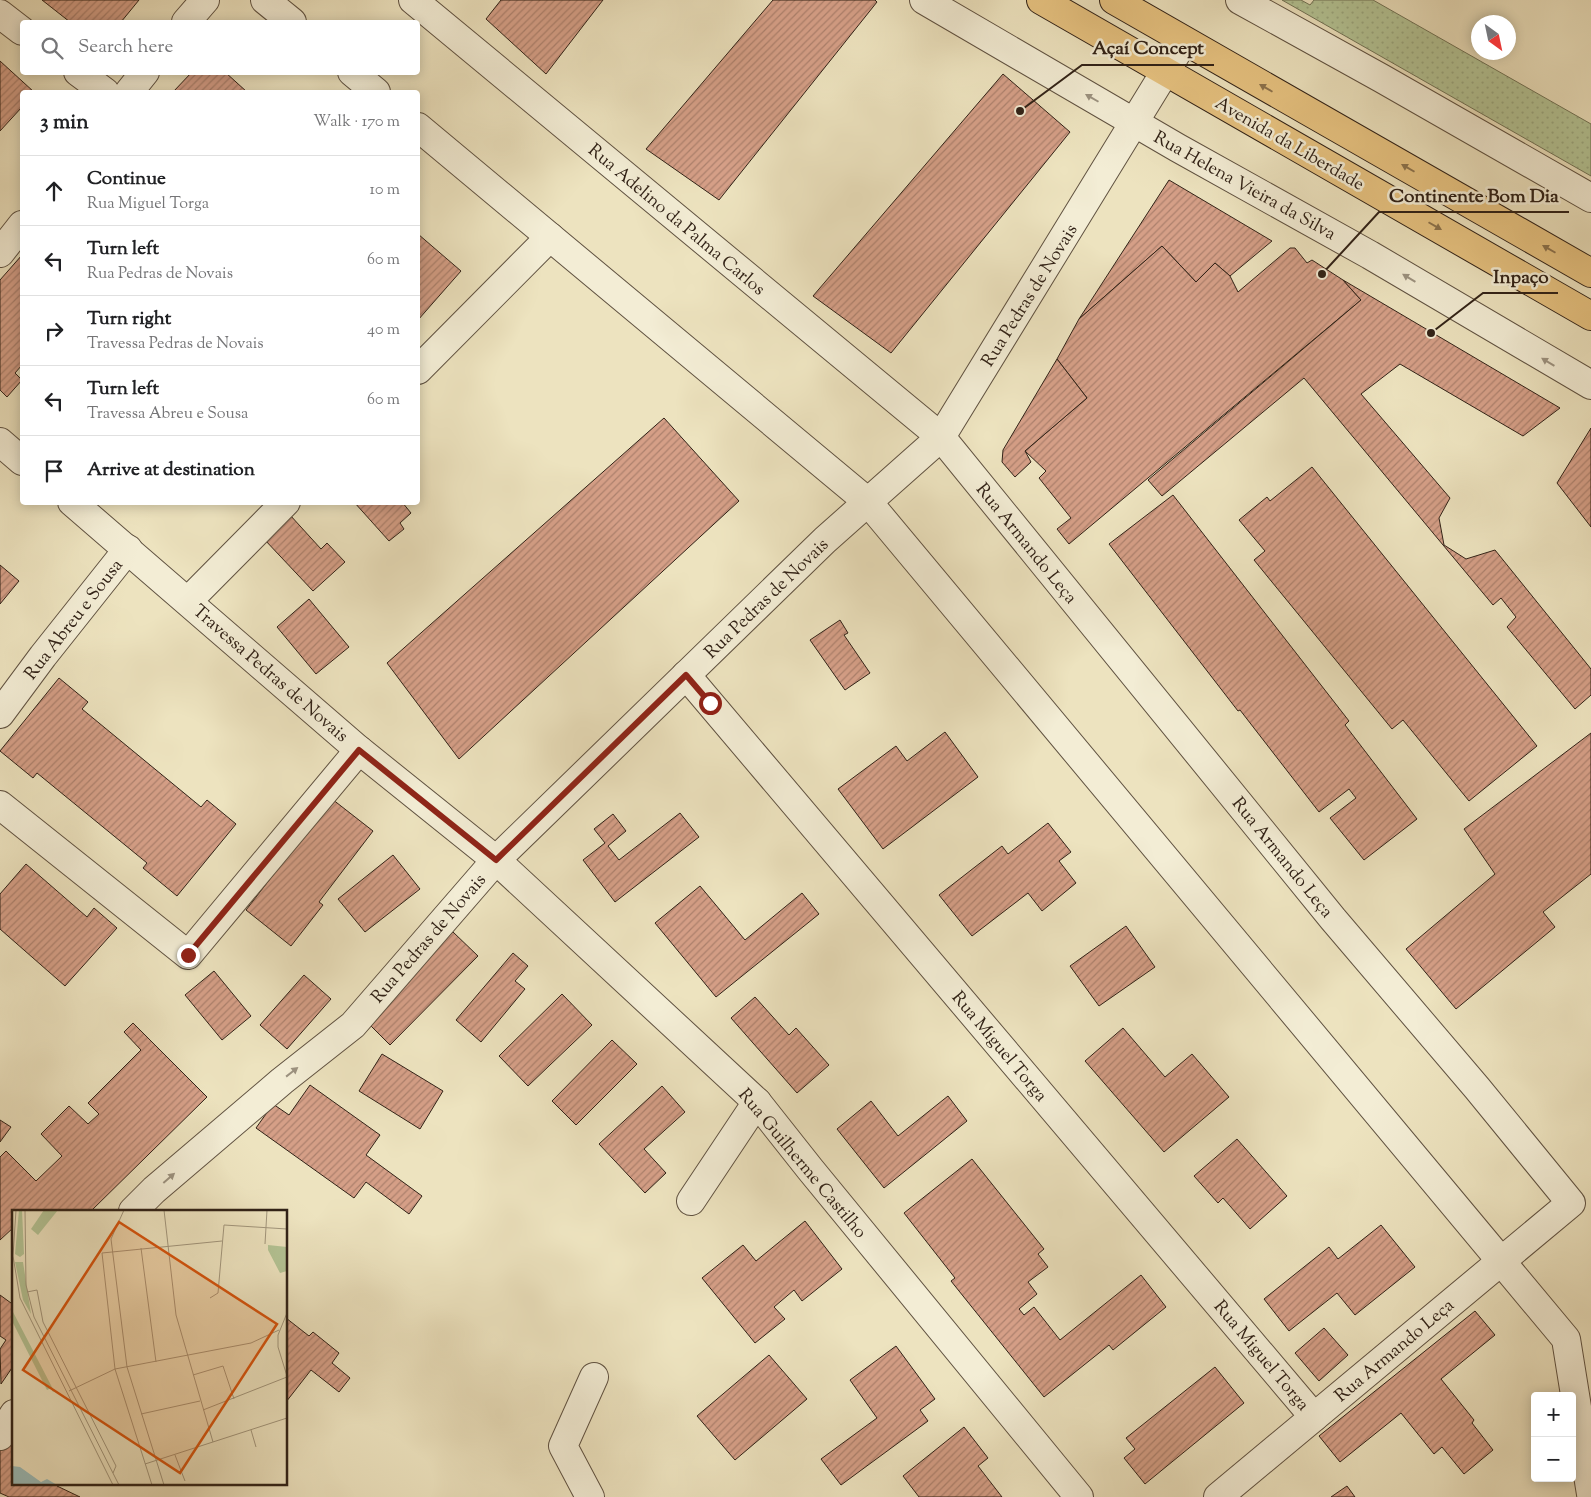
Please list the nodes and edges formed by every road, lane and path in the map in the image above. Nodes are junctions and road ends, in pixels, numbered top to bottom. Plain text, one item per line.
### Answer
1 (205, 0) edge
2 (265, 0) edge
3 (413, 0) edge
4 (924, 0) edge
5 (1040, 0) edge
6 (1114, 0) edge
7 (1240, 0) edge
8 (0, 14) edge
9 (188, 20) edge
10 (290, 20) edge
11 (20, 29) edge
12 (1184, 41) junction
13 (1165, 71) junction
14 (82, 75) edge
15 (143, 75) edge
16 (356, 75) edge
17 (102, 90) edge
18 (131, 90) edge
19 (374, 90) edge
20 (1134, 123) junction
21 (420, 129) edge
22 (1591, 198) edge
23 (20, 228) edge
24 (550, 237) junction
25 (0, 253) edge
26 (1591, 273) edge
27 (1591, 316) edge
28 (420, 368) edge
29 (1591, 385) edge
30 (941, 438) junction
31 (0, 442) edge
32 (20, 459) edge
33 (868, 502) junction
34 (76, 505) edge
35 (283, 505) edge
36 (128, 549) junction
37 (188, 601) junction
38 (686, 675) junction
39 (0, 714) edge
40 (359, 750) junction
41 (0, 805) edge
42 (496, 860) junction
43 (757, 1102) junction
44 (691, 1201) dead end
45 (134, 1210) edge
46 (1501, 1261) junction
47 (594, 1377) dead end
48 (12, 1417) edge
49 (1314, 1417) junction
50 (0, 1436) edge
51 (1591, 1494) edge
52 (590, 1497) edge
53 (1079, 1497) edge
54 (1218, 1497) edge

1 - 9 street
2 - 10 street
3 - 30 street, Rua Adelino da Palma Carlos
20 -> 4 street, Rua Helena Vieira da Silva
5 - 13 main road, Avenida da Liberdade
6 - 12 main road, Avenida da Liberdade
7 - 22 street
8 - 11 street
12 - 13 street, Rua Pedras de Novais
26 -> 12 main road, Avenida da Liberdade
13 - 20 street, Rua Pedras de Novais
13 -> 27 main road, Avenida da Liberdade
14 - 17 street
15 - 18 street
16 - 19 street
29 -> 20 street, Rua Helena Vieira da Silva
20 - 30 street, Rua Pedras de Novais
21 - 24 street
23 - 25 street
24 - 28 street
24 - 33 street
30 - 33 street, Rua Pedras de Novais
30 - 46 street, Rua Armando Leça
31 - 32 street
33 - 38 street, Rua Pedras de Novais
33 - 46 street
34 - 36 street, Travessa Pedras de Novais
35 - 37 street
36 - 37 street, Travessa Pedras de Novais
36 - 39 street, Rua Abreu e Sousa
37 - 40 street, Travessa Pedras de Novais
38 - 42 street, Rua Pedras de Novais
38 - 49 street, Rua Miguel Torga
40 - 41 street
40 - 42 street, Travessa Pedras de Novais
42 - 43 street, Rua Guilherme Castilho
45 -> 42 street, Rua Pedras de Novais
43 - 44 street
43 - 53 street, Rua Guilherme Castilho
46 - 49 street, Rua Armando Leça
46 - 51 street
47 - 52 street
48 - 50 street
49 - 54 street, Rua Armando Leça

